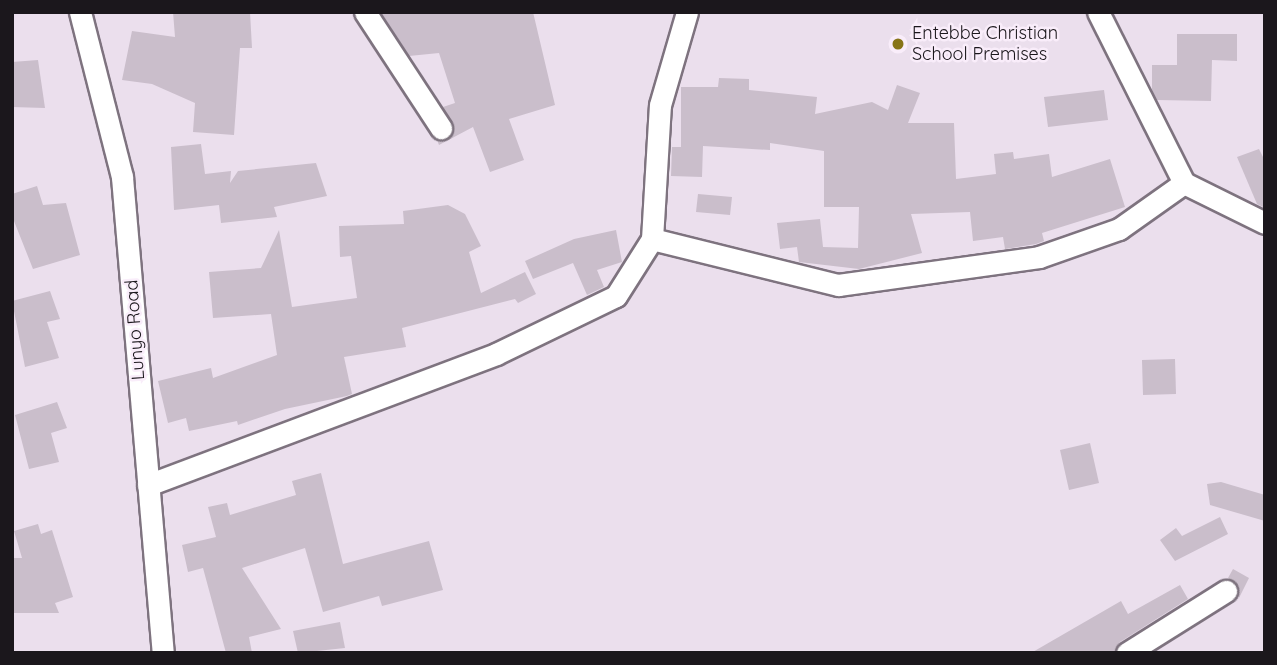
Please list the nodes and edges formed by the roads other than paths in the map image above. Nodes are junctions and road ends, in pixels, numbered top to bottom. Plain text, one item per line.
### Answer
1 (80, 12) edge
2 (365, 12) edge
3 (687, 12) edge
4 (1098, 12) edge
5 (441, 128) dead end
6 (1184, 183) junction
7 (1265, 223) edge
8 (652, 239) junction
9 (148, 485) junction
10 (1226, 592) dead end
11 (163, 653) edge
12 (1127, 653) edge

1 - 9 street, Lunyo Road
2 - 5 street
3 - 8 street
4 - 6 street
6 - 7 street
6 - 8 street
8 - 9 street
9 - 11 street, Lunyo Road
10 - 12 street

